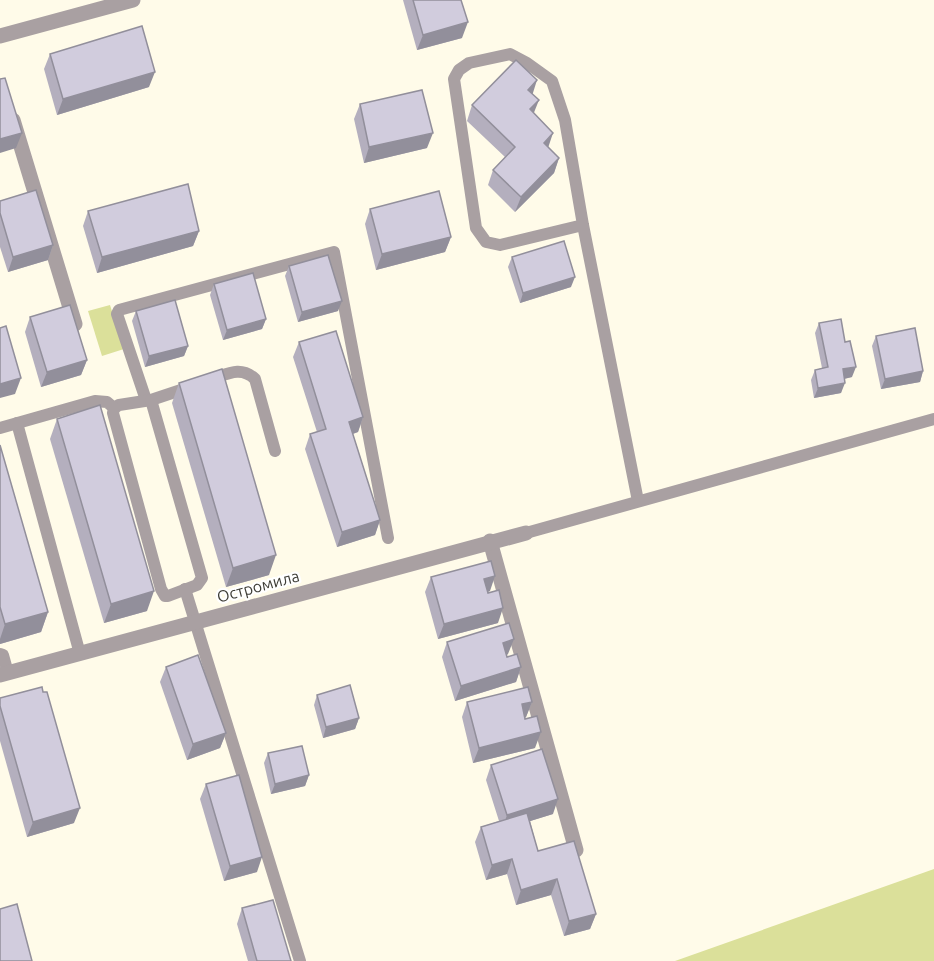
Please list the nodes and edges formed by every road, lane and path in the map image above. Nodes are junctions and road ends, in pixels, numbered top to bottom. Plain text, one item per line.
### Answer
1 (133, 0) edge
2 (0, 36) edge
3 (10, 111) edge
4 (583, 225) junction
5 (76, 328) edge
6 (148, 400) junction
7 (114, 408) junction
8 (934, 419) edge
9 (17, 423) junction
10 (0, 428) edge
11 (275, 451) dead end
12 (638, 501) junction
13 (526, 533) joint
14 (388, 538) dead end
15 (490, 541) junction
16 (185, 589) junction
17 (196, 622) junction
18 (0, 654) edge
19 (80, 654) junction
20 (4, 674) edge
21 (576, 850) edge
22 (300, 961) edge

1 - 2 street
3 - 5 street
4 - 4 lane
4 - 12 lane
6 - 7 lane
6 - 11 lane
6 - 14 lane
6 - 16 lane
7 - 9 lane
7 - 16 lane
8 - 12 lane
9 - 10 lane
9 - 19 lane
12 - 13 lane
13 - 15 street, Остромила
15 - 17 street, Остромила
15 - 21 street
16 - 17 lane
17 - 19 street, Остромила
17 - 22 lane
18 - 20 lane
19 - 20 street, Остромила

